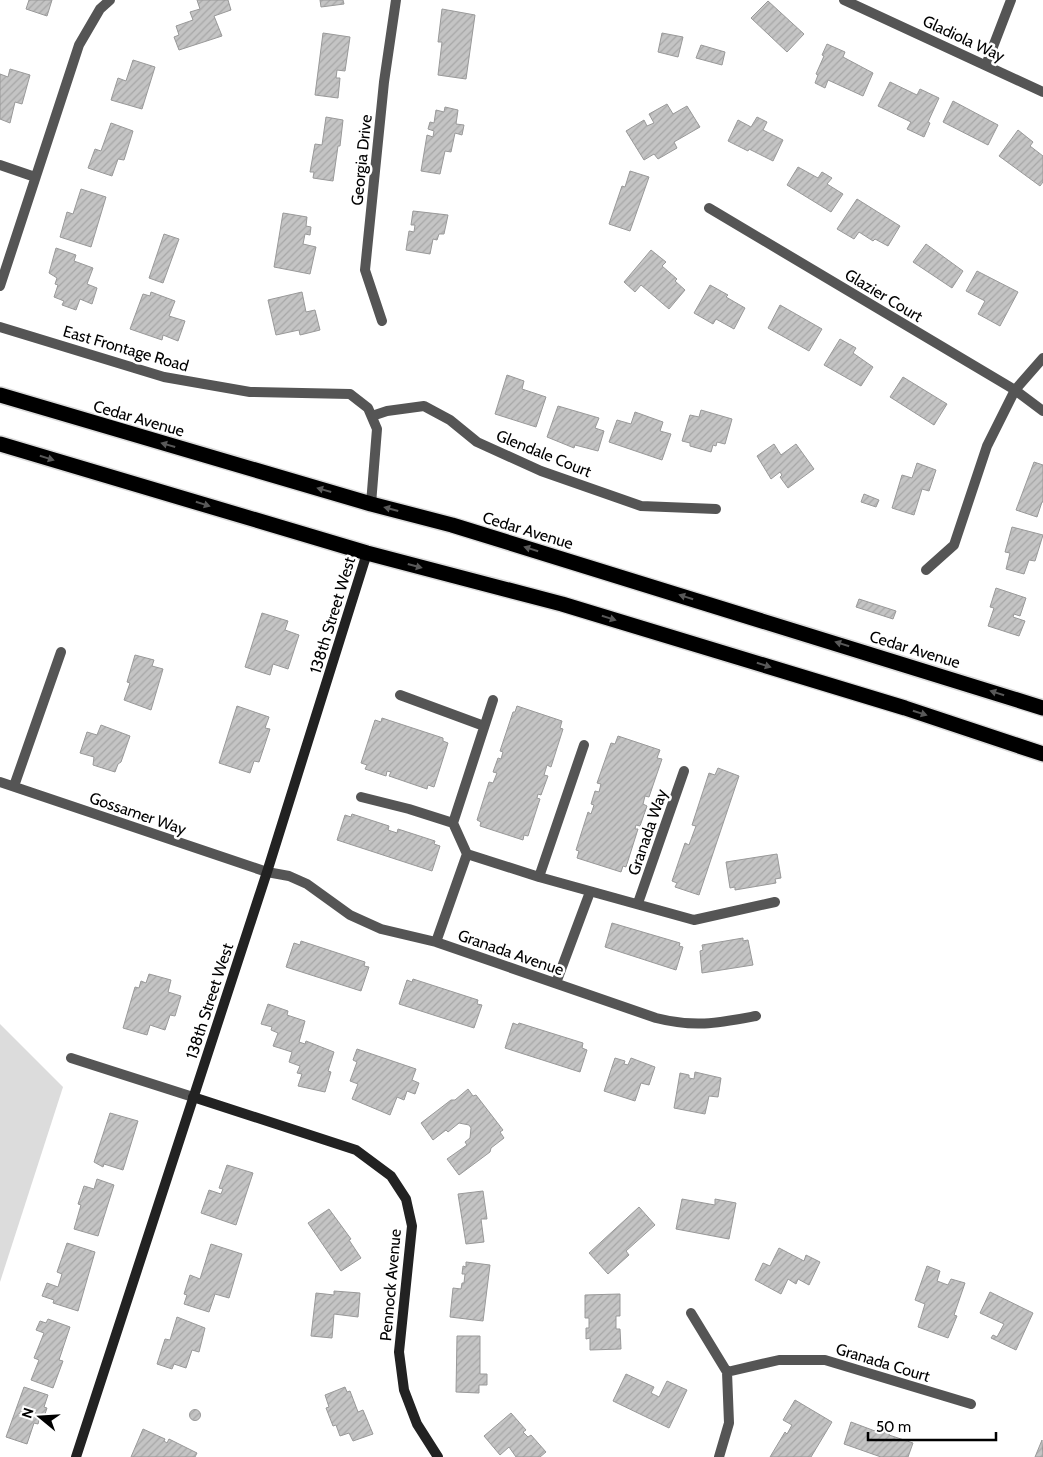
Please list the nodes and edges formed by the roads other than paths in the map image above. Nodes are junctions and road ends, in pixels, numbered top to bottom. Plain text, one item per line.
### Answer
1 (110, 0) edge
2 (396, 0) edge
3 (844, 0) edge
4 (1011, 0) edge
5 (986, 65) junction
6 (1043, 92) edge
7 (0, 165) edge
8 (35, 177) junction
9 (709, 208) dead end
10 (0, 286) edge
11 (382, 321) dead end
12 (0, 327) edge
13 (1043, 358) edge
14 (1015, 390) junction
15 (0, 396) edge
16 (1043, 410) edge
17 (372, 416) junction
18 (0, 444) edge
19 (371, 504) junction
20 (716, 509) dead end
21 (367, 553) junction
22 (926, 570) dead end
23 (61, 652) dead end
24 (400, 695) dead end
25 (493, 700) dead end
26 (1043, 708) edge
27 (484, 726) junction
28 (584, 745) dead end
29 (1043, 754) edge
30 (684, 771) dead end
31 (0, 782) edge
32 (14, 786) junction
33 (361, 797) dead end
34 (453, 823) junction
35 (467, 854) junction
36 (267, 872) junction
37 (539, 877) junction
38 (590, 892) junction
39 (775, 902) dead end
40 (638, 903) junction
41 (436, 942) junction
42 (556, 983) junction
43 (756, 1016) dead end
44 (71, 1058) dead end
45 (193, 1097) junction
46 (691, 1314) dead end
47 (727, 1372) junction
48 (972, 1404) dead end
49 (76, 1457) edge
50 (438, 1457) edge
51 (720, 1457) edge

1 - 8 street
2 - 11 street, Georgia Drive
3 - 5 street, Gladiola Way
4 - 5 street
5 - 6 street, Gladiola Way
7 - 8 street
8 - 10 street
9 - 14 street, Glazier Court
12 - 17 street, East Frontage Road
13 - 14 street
14 - 16 street, Glazier Court
14 - 22 street
19 -> 15 highway, Cedar Avenue
17 - 19 street, East Frontage Road
17 - 20 street, Glendale Court
18 -> 21 highway
26 -> 19 highway, Cedar Avenue
21 -> 29 highway
21 - 36 street, 138th Street West
23 - 32 street
24 - 27 street
25 - 27 street
27 - 34 street
28 - 37 street
30 - 40 street, Granada Way
31 - 32 street, Gossamer Way
32 - 36 street, Gossamer Way
33 - 34 street
34 - 35 street
35 - 37 street
35 - 41 street
36 - 41 street, Granada Avenue
36 - 45 street, 138th Street West
37 - 38 street
38 - 40 street
38 - 42 street
39 - 40 street
41 - 42 street, Granada Avenue
42 - 43 street, Granada Avenue
44 - 45 street
45 - 49 street, 138th Street West
45 - 50 street, Pennock Avenue
46 - 47 street
47 - 48 street, Granada Court
47 - 51 street

